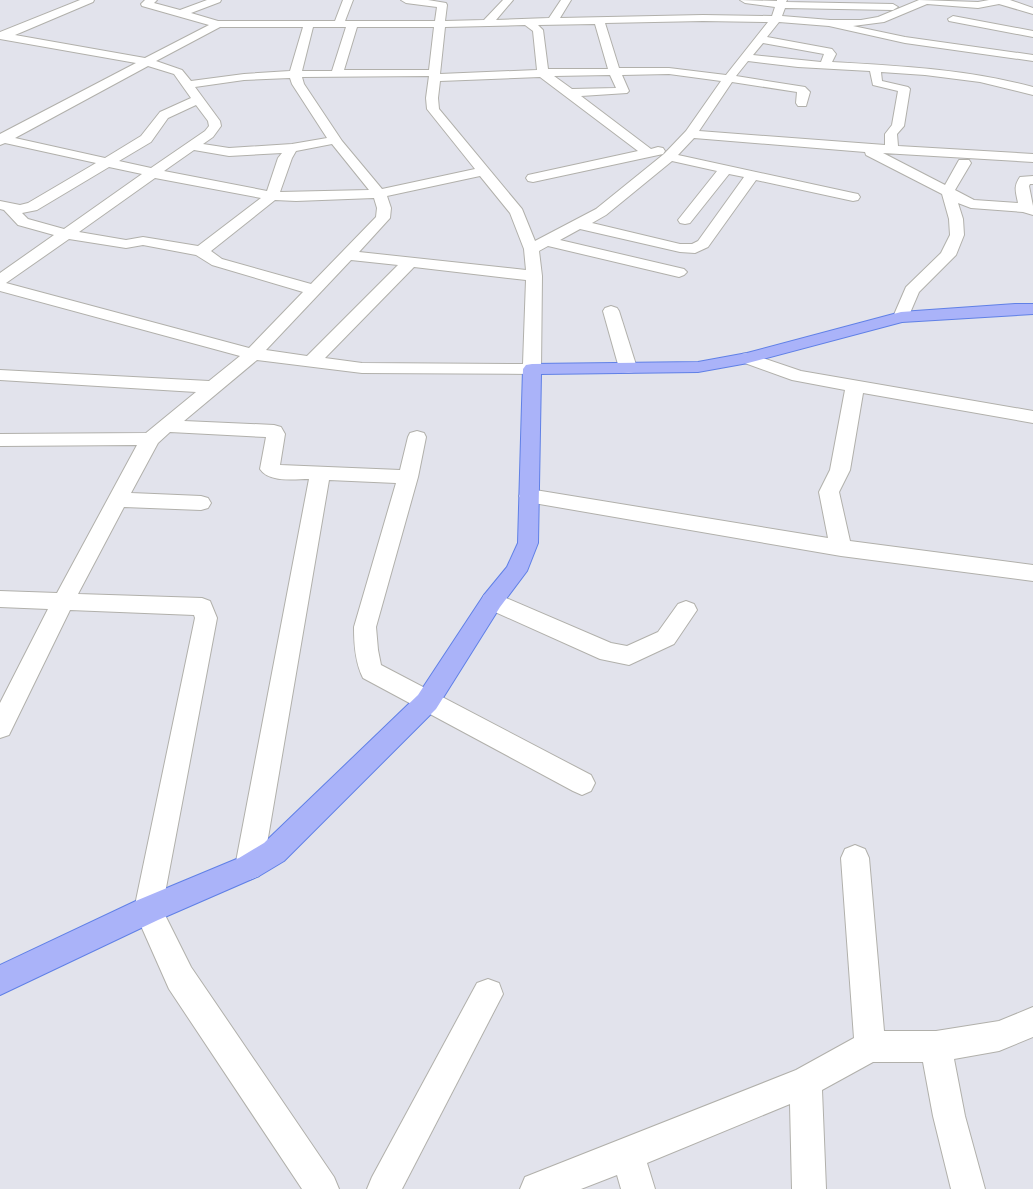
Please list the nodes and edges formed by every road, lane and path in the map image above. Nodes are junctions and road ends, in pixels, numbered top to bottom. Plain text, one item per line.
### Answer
1 (89, 0) edge
2 (216, 0) edge
3 (348, 0) edge
4 (406, 0) edge
5 (508, 0) edge
6 (566, 0) edge
7 (745, 0) edge
8 (926, 1) edge
9 (1002, 1) edge
10 (146, 2) edge
11 (443, 2) edge
12 (782, 3) edge
13 (908, 4) edge
14 (978, 5) junction
15 (697, 6) dead end
16 (1033, 11) edge
17 (183, 13) junction
18 (382, 14) dead end
19 (703, 18) junction
20 (776, 19) junction
21 (599, 20) junction
22 (880, 20) junction
23 (553, 21) junction
24 (527, 22) junction
25 (309, 23) junction
26 (339, 23) junction
27 (353, 23) junction
28 (371, 23) junction
29 (487, 23) junction
30 (830, 23) junction
31 (218, 24) junction
32 (440, 24) junction
33 (903, 24) dead end
34 (1033, 34) edge
35 (1, 39) edge
36 (760, 39) junction
37 (997, 52) junction
38 (746, 57) junction
39 (1033, 58) edge
40 (146, 62) junction
41 (825, 66) junction
42 (875, 68) junction
43 (614, 71) junction
44 (544, 73) junction
45 (295, 74) junction
46 (337, 74) junction
47 (435, 75) junction
48 (728, 79) junction
49 (986, 80) junction
50 (188, 85) junction
51 (1033, 91) edge
52 (570, 94) junction
53 (198, 99) junction
54 (802, 103) dead end
55 (691, 134) junction
56 (1, 139) edge
57 (335, 140) junction
58 (193, 146) junction
59 (679, 147) junction
60 (292, 148) junction
61 (863, 148) junction
62 (892, 150) junction
63 (649, 153) junction
64 (669, 157) junction
65 (1033, 158) edge
66 (108, 162) junction
67 (964, 163) dead end
68 (726, 169) junction
69 (484, 171) junction
70 (153, 173) junction
71 (753, 175) junction
72 (533, 178) dead end
73 (1033, 180) edge
74 (948, 191) junction
75 (378, 194) junction
76 (272, 196) junction
77 (853, 197) dead end
78 (5, 206) edge
79 (1030, 210) edge
80 (685, 220) dead end
81 (579, 224) junction
82 (66, 234) junction
83 (546, 241) junction
84 (531, 249) junction
85 (201, 251) junction
86 (348, 255) junction
87 (410, 262) junction
88 (679, 272) dead end
89 (534, 276) junction
90 (0, 280) edge
91 (0, 286) edge
92 (313, 290) junction
93 (1033, 309) edge
94 (611, 311) dead end
95 (901, 317) junction
96 (253, 354) junction
97 (748, 358) junction
98 (312, 361) junction
99 (628, 368) junction
100 (532, 369) junction
101 (0, 375) edge
102 (214, 386) junction
103 (855, 386) junction
104 (1033, 417) edge
105 (166, 426) junction
106 (417, 437) dead end
107 (150, 439) junction
108 (0, 440) edge
109 (320, 473) junction
110 (408, 477) junction
111 (529, 496) junction
112 (118, 500) junction
113 (201, 503) dead end
114 (841, 548) junction
115 (1033, 574) edge
116 (0, 599) edge
117 (492, 601) junction
118 (63, 602) junction
119 (686, 610) dead end
120 (427, 702) junction
121 (0, 727) edge
122 (582, 783) dead end
123 (855, 858) dead end
124 (249, 867) junction
125 (148, 910) junction
126 (0, 980) edge
127 (488, 994) dead end
128 (1033, 1022) edge
129 (870, 1046) junction
130 (936, 1046) junction
131 (806, 1082) junction
132 (628, 1154) junction
133 (322, 1189) edge
134 (384, 1189) edge
135 (537, 1189) edge
136 (638, 1189) edge
137 (809, 1189) edge
138 (968, 1189) edge

1 - 35 street
2 - 17 street
3 - 26 street
4 - 11 street
5 - 29 street
6 - 23 street
7 - 12 street
8 - 13 street
8 - 14 street
9 - 14 street
9 - 16 street
10 - 17 street
11 - 32 street
12 - 13 street
12 - 20 street
13 - 22 street
14 - 34 street
15 - 19 street
17 - 31 street
18 - 28 street
19 - 20 street
19 - 21 street
20 - 30 street
20 - 36 street
21 - 23 street
21 - 43 street
22 - 30 street
22 - 33 street
23 - 24 street
24 - 29 street
24 - 44 street
25 - 26 street
25 - 31 street
25 - 45 street
26 - 27 street
27 - 28 street
27 - 46 street
28 - 32 street
29 - 32 street
30 - 37 street
31 - 40 street
32 - 47 street
35 - 40 street
36 - 38 street
36 - 41 street
37 - 39 street
37 - 49 street
38 - 41 street
38 - 48 street
40 - 50 street
40 - 56 street
41 - 42 street
42 - 49 street
42 - 62 street
43 - 44 street
43 - 48 street
43 - 52 street
44 - 47 street
44 - 52 street
45 - 46 street
45 - 50 street
45 - 57 street
46 - 47 street
47 - 69 street
48 - 54 street
48 - 55 street
49 - 51 street
50 - 53 street
52 - 63 street
53 - 58 street
53 - 66 street
55 - 59 street
55 - 61 street
56 - 66 street
57 - 60 street
57 - 75 street
58 - 60 street
58 - 70 street
59 - 63 street
59 - 64 street
60 - 76 street
61 - 62 street
61 - 74 street
62 - 65 street
63 - 72 street
64 - 68 street
64 - 81 street
66 - 70 street
66 - 78 street
67 - 74 street
68 - 71 street
68 - 80 street
69 - 75 street
69 - 84 street
70 - 76 street
70 - 82 street
71 - 77 street
71 - 81 street
73 - 79 street
74 - 79 street
74 - 95 street
75 - 76 street
75 - 86 street
76 - 85 street
78 - 82 street
81 - 83 street
82 - 85 street
82 - 90 street
83 - 84 street
83 - 88 street
84 - 89 street
85 - 92 street
86 - 87 street
86 - 92 street
87 - 89 street
87 - 98 street
89 - 100 street
91 - 96 street
92 - 96 street
93 - 95 main road
94 - 99 street
95 - 97 main road
96 - 98 street
96 - 102 street
97 - 99 main road
97 - 103 street
98 - 100 street
99 - 100 main road
100 - 111 main road
101 - 102 street
102 - 105 street
103 - 104 street
103 - 114 street
105 - 107 street
105 - 109 street
106 - 110 street
107 - 108 street
107 - 112 street
109 - 110 street
109 - 124 street
110 - 120 street
111 - 114 street
111 - 117 main road
112 - 113 street
112 - 118 street
114 - 115 street
116 - 118 street
117 - 119 street
117 - 120 main road
118 - 121 street
118 - 125 street
120 - 122 street
120 - 124 main road
123 - 129 street
124 - 125 main road
125 - 126 main road
125 - 133 street
127 - 134 street
128 - 130 street
129 - 130 street
129 - 131 street
130 - 138 street
131 - 132 street
131 - 137 street
132 - 135 street
132 - 136 street

